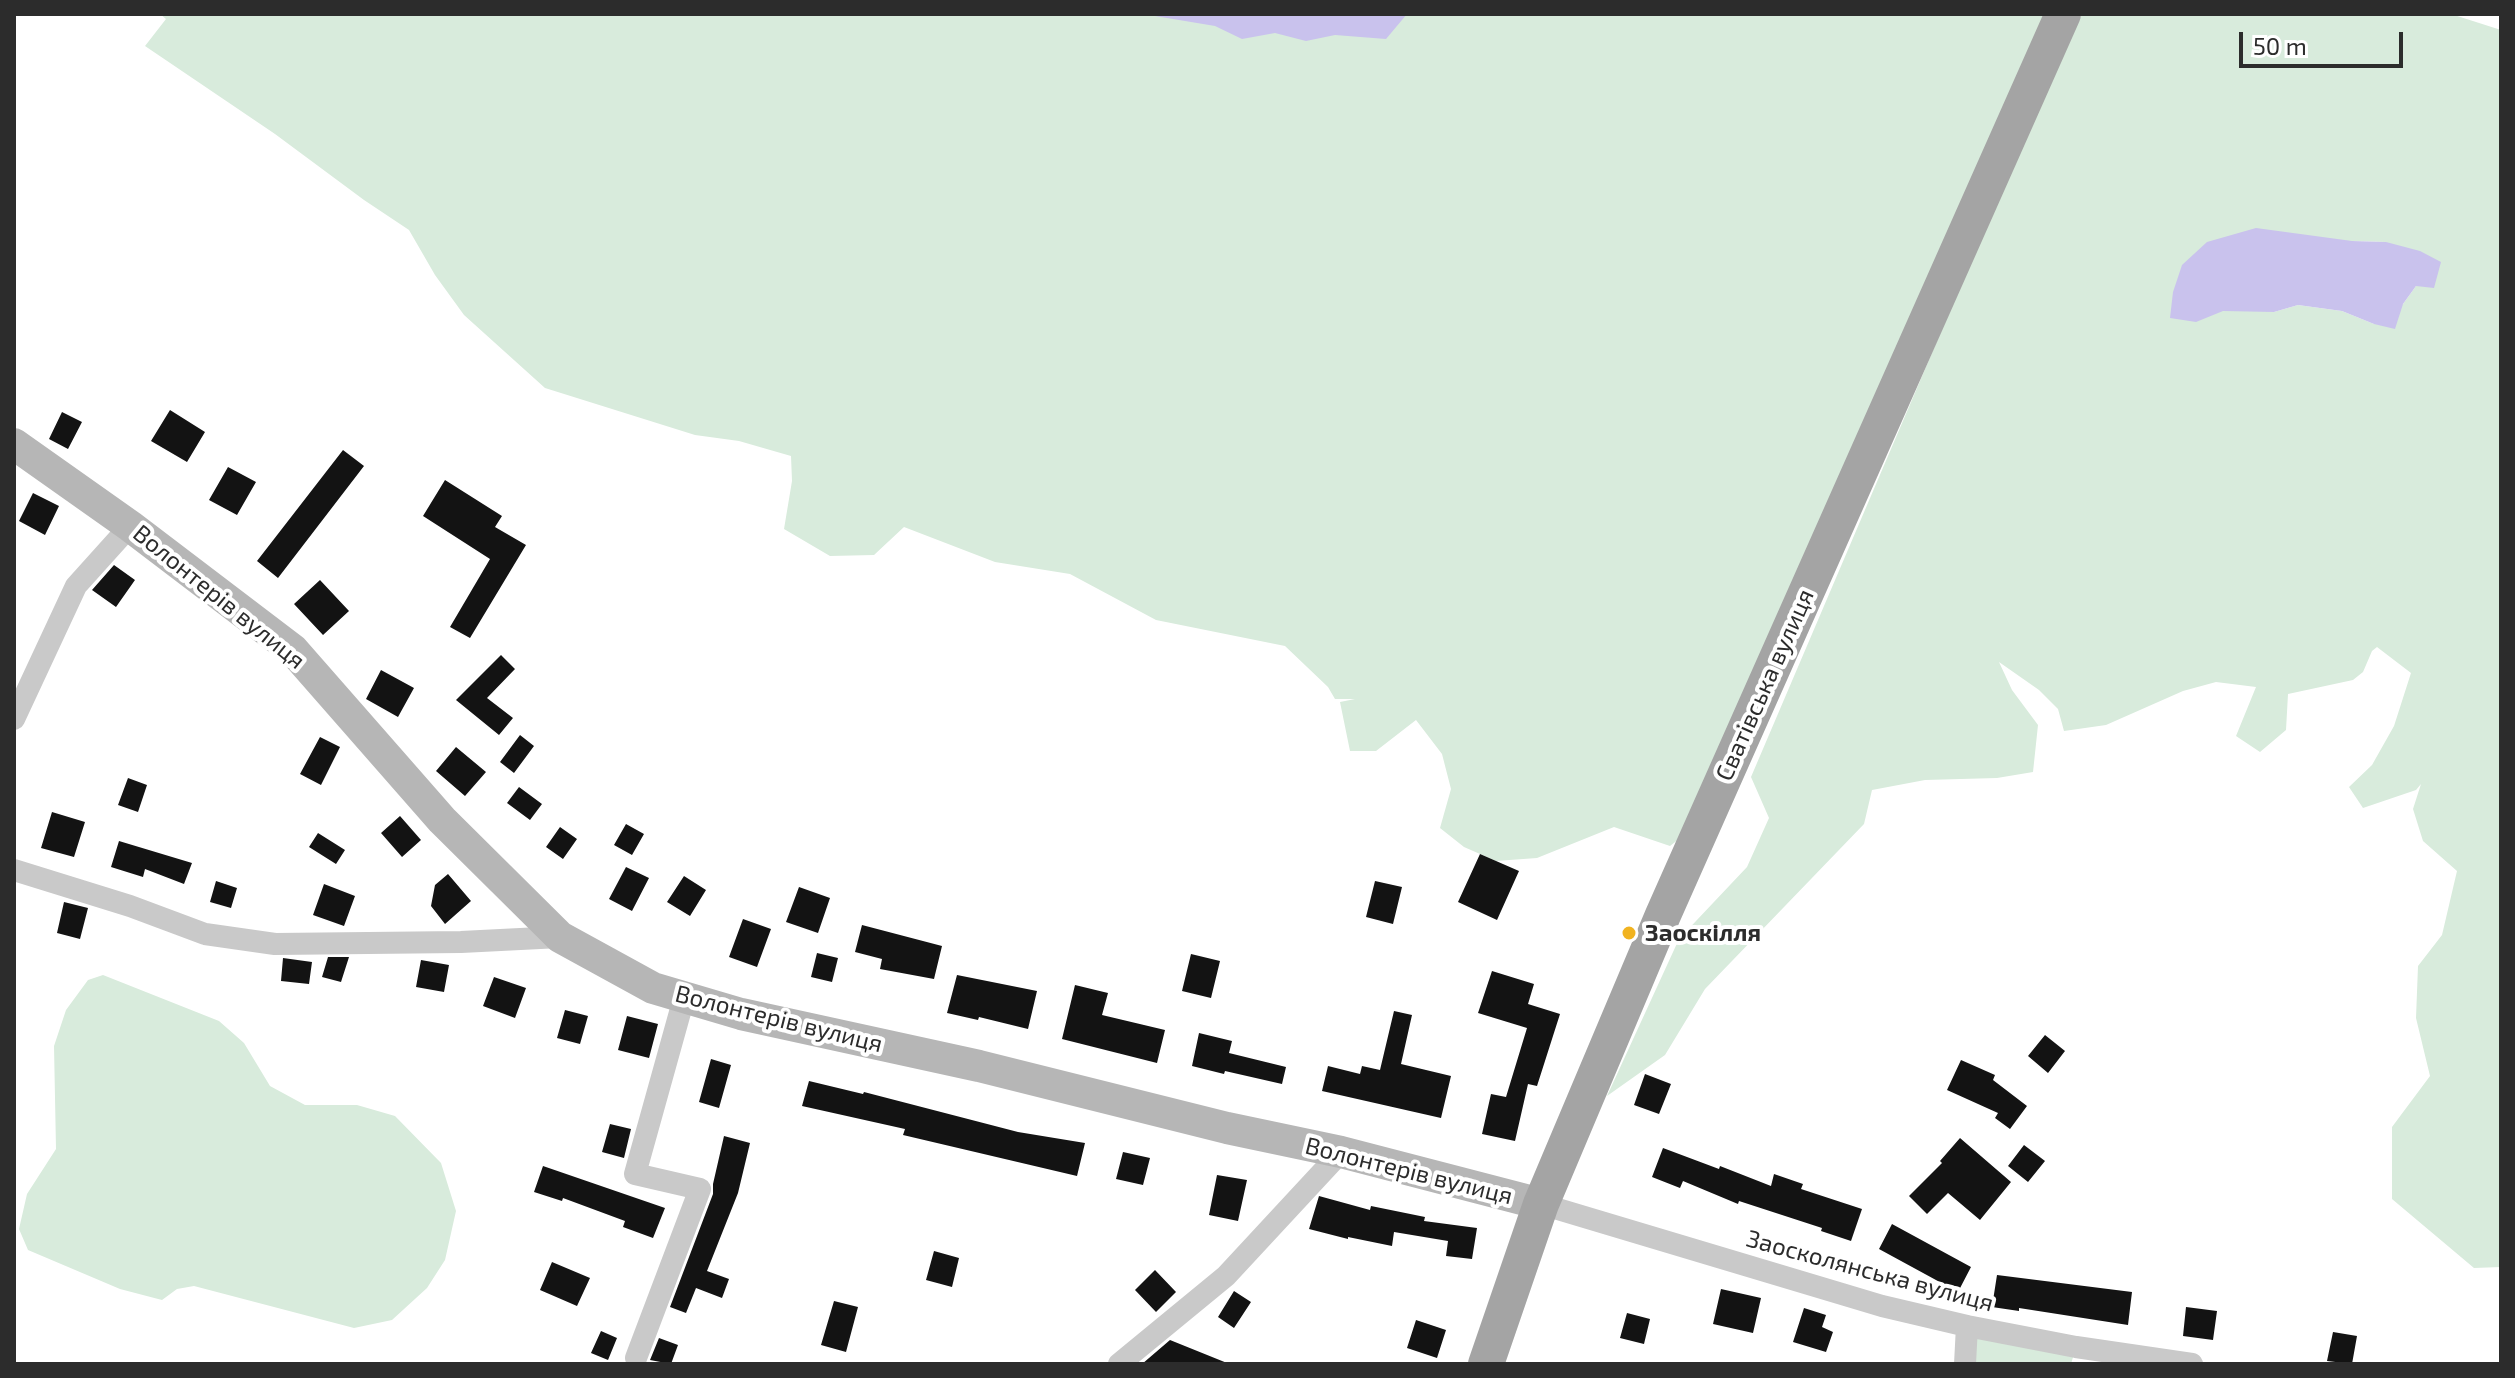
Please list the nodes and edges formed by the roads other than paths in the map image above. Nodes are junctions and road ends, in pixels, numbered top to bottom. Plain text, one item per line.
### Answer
1 (2063, 14) edge
2 (14, 444) edge
3 (130, 526) junction
4 (14, 719) edge
5 (14, 870) edge
6 (560, 937) junction
7 (684, 998) junction
8 (1341, 1152) junction
9 (1541, 1204) junction
10 (1967, 1326) junction
11 (2074, 1356) edge
12 (636, 1358) dead end
13 (1119, 1364) edge
14 (1486, 1364) edge
15 (1965, 1364) edge
16 (2192, 1364) edge

1 - 9 main road, Сватівська вулиця
2 - 3 street, Волонтерів вулиця
3 - 4 street
3 - 6 street, Волонтерів вулиця
5 - 6 street
6 - 7 street, Волонтерів вулиця
7 - 8 street, Волонтерів вулиця
7 - 12 street
8 - 9 street, Волонтерів вулиця
8 - 13 street
9 - 10 street, Заосколянська вулиця
9 - 14 main road, Сватівська вулиця
10 - 11 street, Заосколянська вулиця
10 - 15 street
11 - 16 street, Заосколянська вулиця

